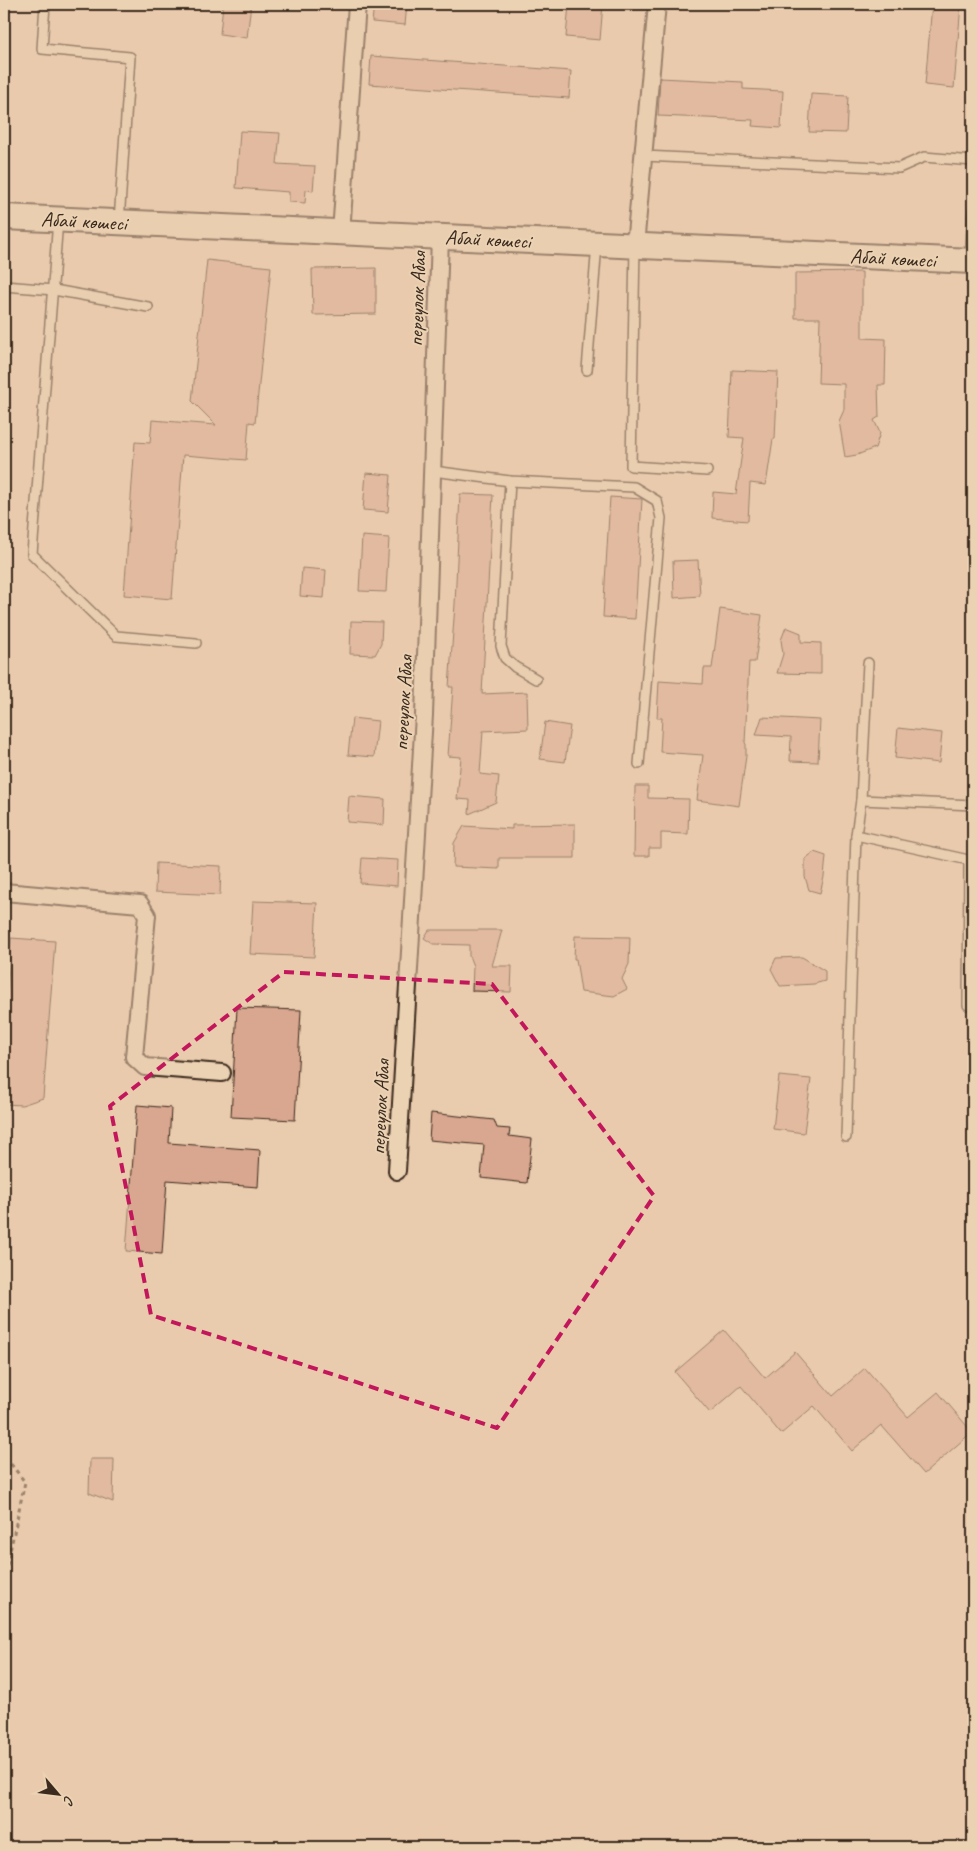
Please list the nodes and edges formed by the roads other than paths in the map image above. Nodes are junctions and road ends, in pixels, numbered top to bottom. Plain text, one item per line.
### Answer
1 (45, 4) edge
2 (357, 4) edge
3 (657, 4) edge
4 (644, 156) junction
5 (973, 160) edge
6 (973, 211) edge
7 (4, 217) edge
8 (58, 220) junction
9 (119, 222) junction
10 (341, 232) junction
11 (440, 237) junction
12 (597, 244) junction
13 (635, 246) junction
14 (971, 261) edge
15 (4, 286) edge
16 (54, 290) junction
17 (148, 307) dead end
18 (587, 370) dead end
19 (433, 471) junction
20 (706, 471) dead end
21 (510, 482) junction
22 (196, 643) dead end
23 (868, 663) dead end
24 (536, 679) dead end
25 (639, 764) dead end
26 (861, 800) junction
27 (973, 805) edge
28 (856, 835) junction
29 (971, 860) edge
30 (4, 892) edge
31 (968, 1005) dead end
32 (222, 1073) dead end
33 (846, 1137) dead end
34 (397, 1171) dead end

1 - 9 lane
2 - 10 street
3 - 4 street
4 - 5 lane
4 - 13 street
6 - 14 lane
7 - 8 main road, Абай көшесі
8 - 9 main road, Абай көшесі
8 - 16 lane
9 - 10 main road, Абай көшесі
10 - 11 main road, Абай көшесі
11 - 12 main road, Абай көшесі
11 - 19 street, переулок Абая
12 - 13 main road, Абай көшесі
12 - 18 lane
13 - 14 main road, Абай көшесі
13 - 20 lane
15 - 16 lane
16 - 17 lane
16 - 22 lane
19 - 21 lane
19 - 34 street, переулок Абая
21 - 24 lane
21 - 25 lane
23 - 26 lane
26 - 27 lane
26 - 28 lane
28 - 29 lane
28 - 33 lane
29 - 31 lane
30 - 32 street

